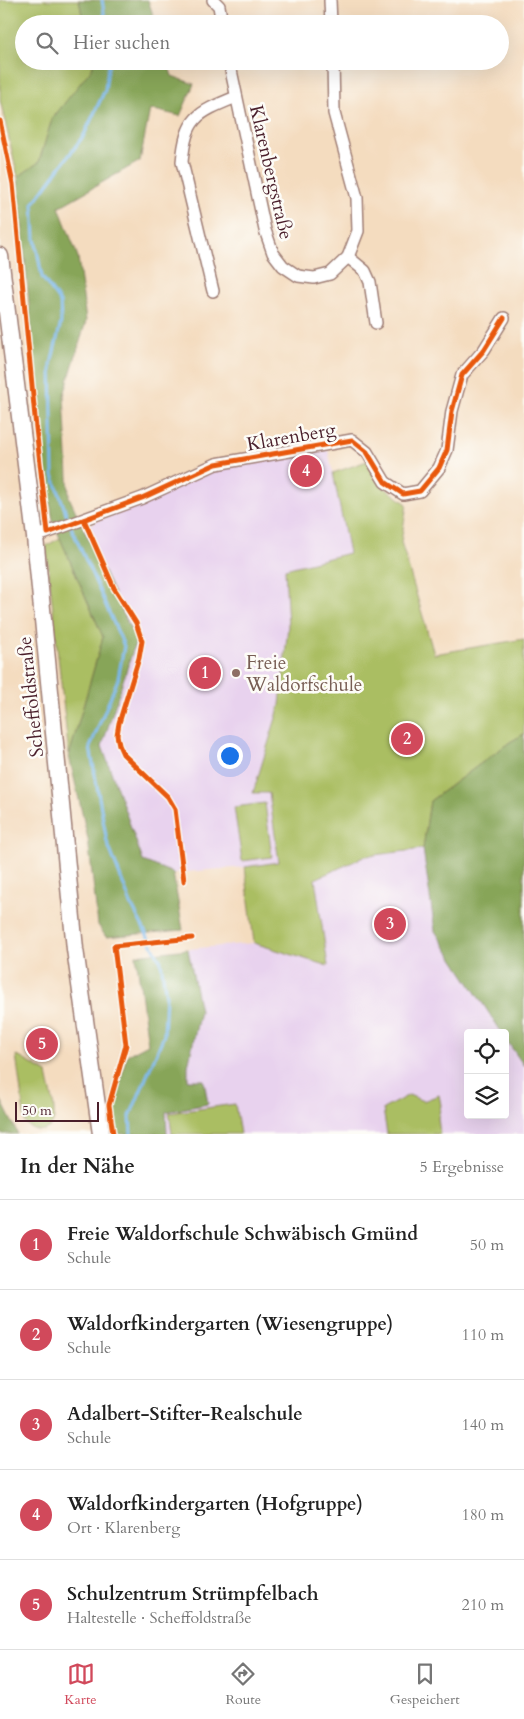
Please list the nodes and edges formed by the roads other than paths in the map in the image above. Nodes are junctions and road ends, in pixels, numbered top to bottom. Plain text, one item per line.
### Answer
1 (330, 0) edge
2 (219, 2) edge
3 (221, 15) edge
4 (331, 15) edge
5 (232, 70) edge
6 (333, 70) edge
7 (236, 97) junction
8 (0, 256) edge
9 (348, 257) junction
10 (214, 291) dead end
11 (504, 318) dead end
12 (376, 323) dead end
13 (41, 535) junction
14 (102, 1134) edge

1 - 4 street
2 - 3 street
5 - 7 street, Klarenbergstraße
6 - 9 street, Klarenbergstraße
7 - 9 street, Klarenbergstraße
7 - 10 street, Klarenbergstraße
8 - 13 main road, Scheffoldstraße
9 - 12 street
11 - 13 street, Klarenberg
13 - 14 main road, Scheffoldstraße

